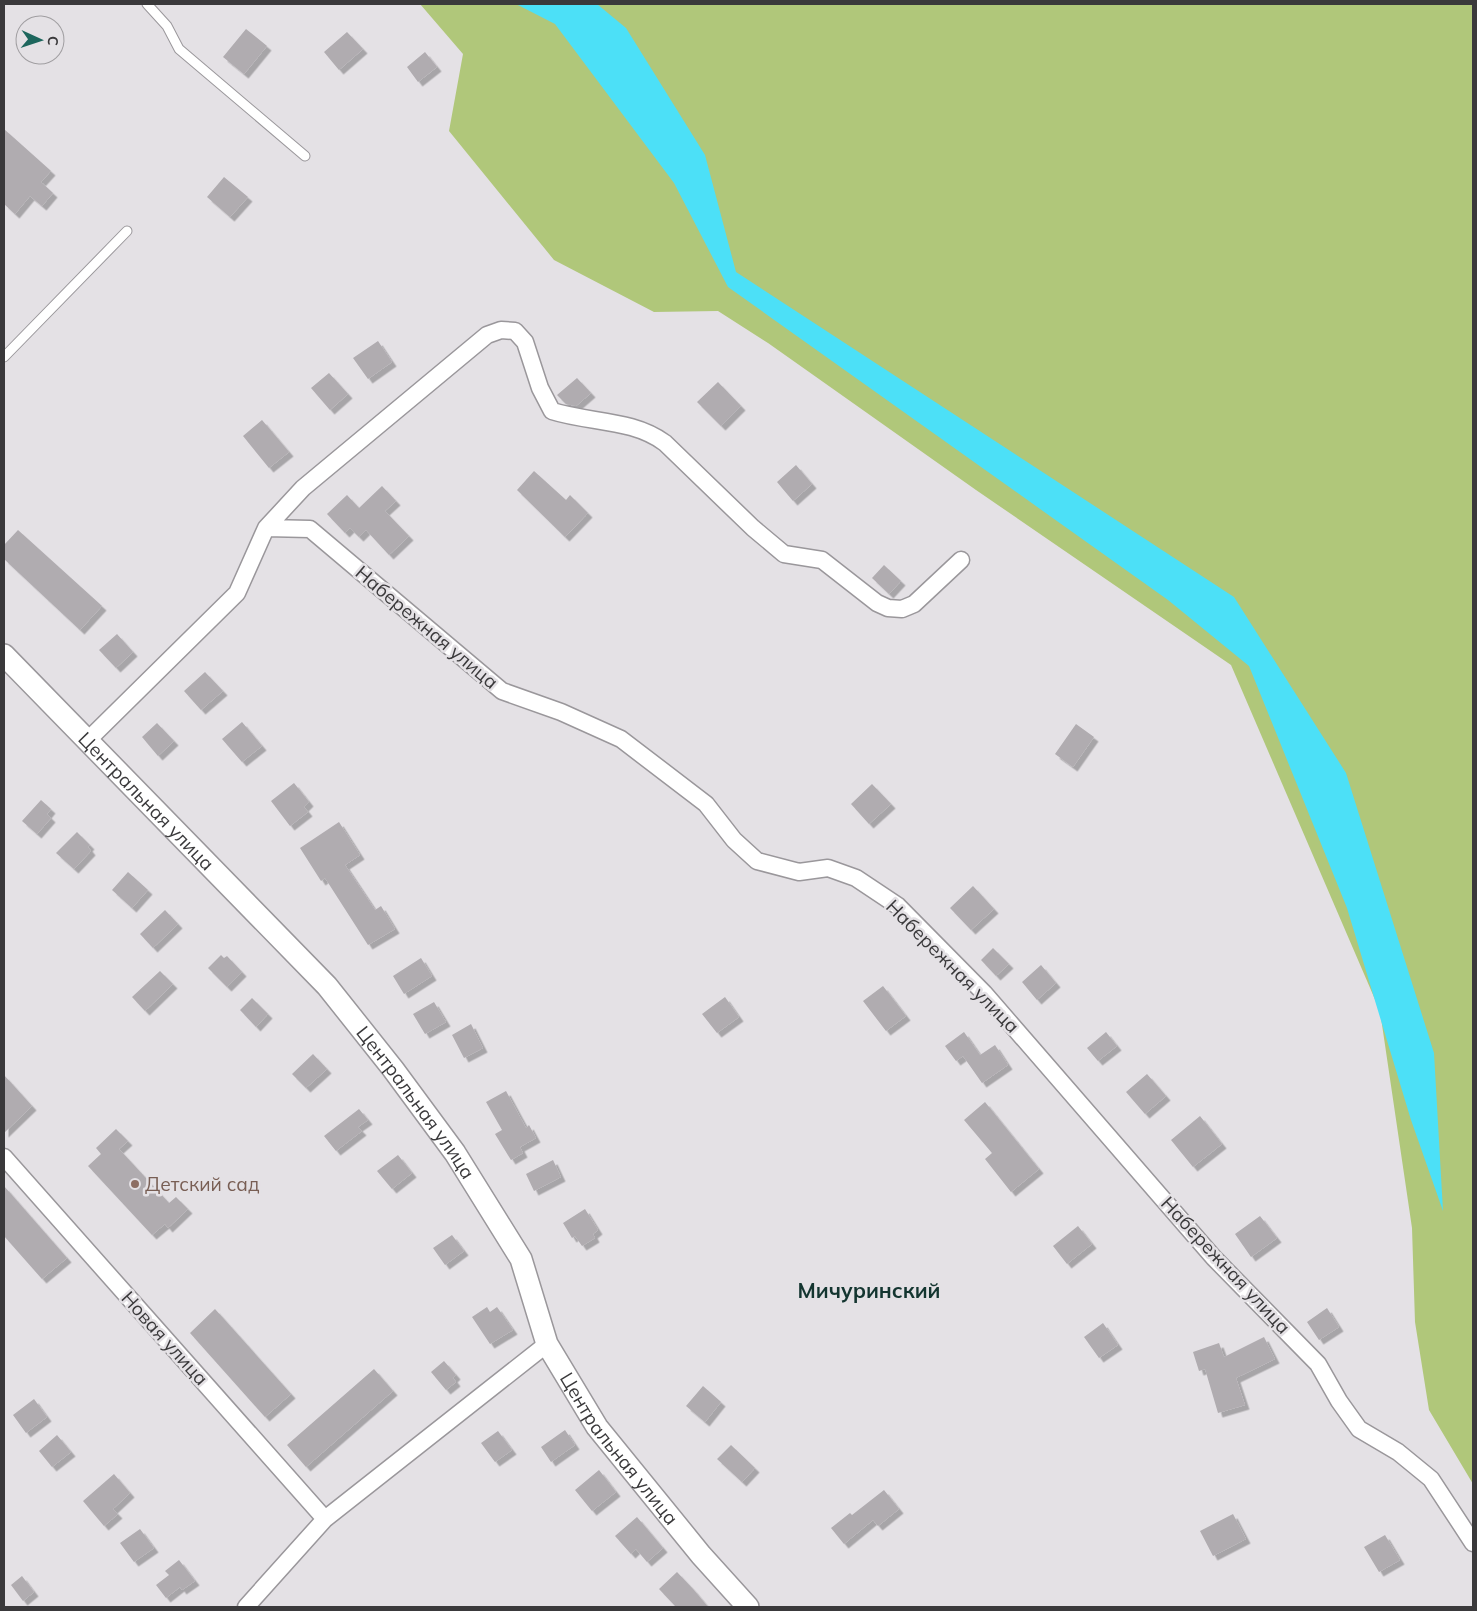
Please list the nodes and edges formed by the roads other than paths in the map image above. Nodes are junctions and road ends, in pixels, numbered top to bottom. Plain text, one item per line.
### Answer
1 (147, 4) edge
2 (306, 156) dead end
3 (127, 231) dead end
4 (4, 357) edge
5 (266, 528) junction
6 (961, 560) dead end
7 (4, 655) edge
8 (88, 740) junction
9 (4, 1157) edge
10 (547, 1344) junction
11 (326, 1519) junction
12 (1473, 1542) edge
13 (246, 1607) edge
14 (748, 1607) edge

1 - 2 lane
3 - 4 lane
5 - 6 street
5 - 8 street
5 - 12 street, Набережная улица
7 - 8 street, Центральная улица
8 - 10 street, Центральная улица
9 - 11 street, Новая улица
10 - 11 street
10 - 14 street, Центральная улица
11 - 13 street

